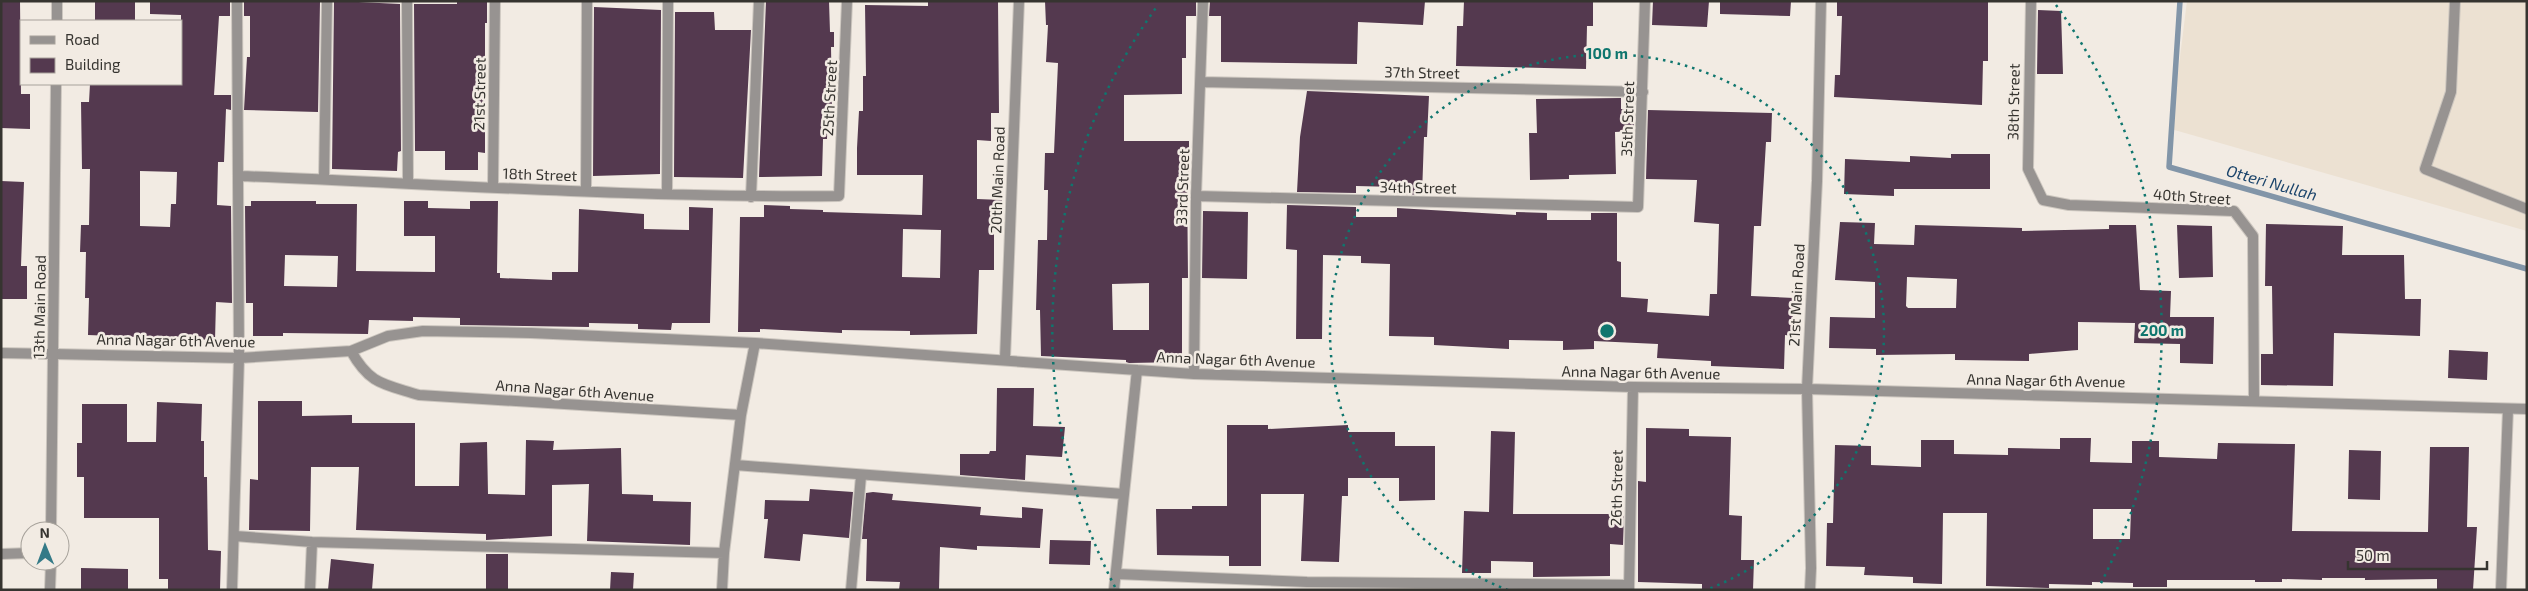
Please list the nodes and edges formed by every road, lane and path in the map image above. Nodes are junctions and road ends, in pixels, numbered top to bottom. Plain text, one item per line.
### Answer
1 (58, 1) edge
2 (237, 1) edge
3 (327, 1) edge
4 (407, 1) edge
5 (495, 1) edge
6 (587, 1) edge
7 (668, 1) edge
8 (759, 1) edge
9 (848, 1) edge
10 (1019, 1) edge
11 (1203, 1) edge
12 (1645, 1) edge
13 (1822, 1) edge
14 (2031, 1) edge
15 (2455, 1) edge
16 (57, 20) edge
17 (1201, 82) junction
18 (56, 85) edge
19 (1643, 92) junction
20 (240, 176) junction
21 (324, 179) junction
22 (408, 183) junction
23 (493, 187) junction
24 (586, 191) junction
25 (667, 194) junction
26 (839, 196) joint
27 (1196, 196) junction
28 (751, 197) junction
29 (2043, 200) joint
30 (1638, 207) joint
31 (2527, 209) edge
32 (755, 343) junction
33 (351, 351) junction
34 (1, 353) edge
35 (53, 354) junction
36 (239, 358) junction
37 (1005, 359) junction
38 (1137, 370) junction
39 (1194, 374) junction
40 (1632, 387) junction
41 (1807, 389) junction
42 (2254, 400) junction
43 (2508, 409) junction
44 (2527, 409) edge
45 (741, 415) junction
46 (735, 465) junction
47 (861, 476) junction
48 (1124, 494) junction
49 (51, 521) edge
50 (235, 536) junction
51 (312, 542) junction
52 (20, 553) edge
53 (724, 553) junction
54 (1, 554) edge
55 (51, 571) edge
56 (1117, 574) junction
57 (1307, 586) edge
58 (1465, 587) edge
59 (1629, 588) edge
60 (50, 590) edge
61 (232, 590) edge
62 (310, 590) edge
63 (722, 590) edge
64 (852, 590) edge
65 (1114, 590) edge
66 (1810, 590) edge
67 (2501, 590) edge

1 - 16 street
2 - 20 street
3 - 21 street
4 - 22 street
5 - 23 street, 21st Street
6 - 24 street
7 - 25 street
8 - 28 street
9 - 26 street, 25th Street
10 - 37 street, 20th Main Road
11 - 17 street, 33rd Street
12 - 19 street, 35th Street
13 - 41 street, 21st Main Road
14 - 29 street, 38th Street
15 - 31 street
17 - 19 street, 37th Street
17 - 27 street, 33rd Street
18 - 35 street, 13th Main Road
19 - 30 street, 35th Street
20 - 21 street, 18th Street
20 - 36 street
21 - 22 street, 18th Street
22 - 23 street, 18th Street
23 - 24 street, 18th Street
24 - 25 street, 18th Street
25 - 28 street, 18th Street
26 - 28 street, 18th Street
27 - 30 street, 34th Street
27 - 39 street, 33rd Street
29 - 42 street, 40th Street
32 - 33 street, Anna Nagar 6th Avenue
32 - 37 street, Anna Nagar 6th Avenue
32 - 45 street
33 - 36 street, Anna Nagar 6th Avenue
33 - 45 street, Anna Nagar 6th Avenue
34 - 35 street, Anna Nagar 6th Avenue
35 - 36 street, Anna Nagar 6th Avenue
35 - 49 street, 13th Main Road
36 - 50 street
37 - 38 street, Anna Nagar 6th Avenue
38 - 39 street, Anna Nagar 6th Avenue
38 - 48 street
39 - 40 street, Anna Nagar 6th Avenue
40 - 41 street, Anna Nagar 6th Avenue
40 - 59 street, 26th Street
41 - 42 street, Anna Nagar 6th Avenue
41 - 66 street, 21st Main Road
42 - 43 street, Anna Nagar 6th Avenue
43 - 44 street, Anna Nagar 6th Avenue
43 - 67 street
45 - 46 street
46 - 47 street
46 - 53 street
47 - 48 street
47 - 64 street
48 - 56 street
50 - 51 street
50 - 61 street
51 - 53 street
51 - 62 street
52 - 54 street
53 - 63 street
55 - 60 street
56 - 57 street
56 - 65 street
57 - 58 street
58 - 59 street

